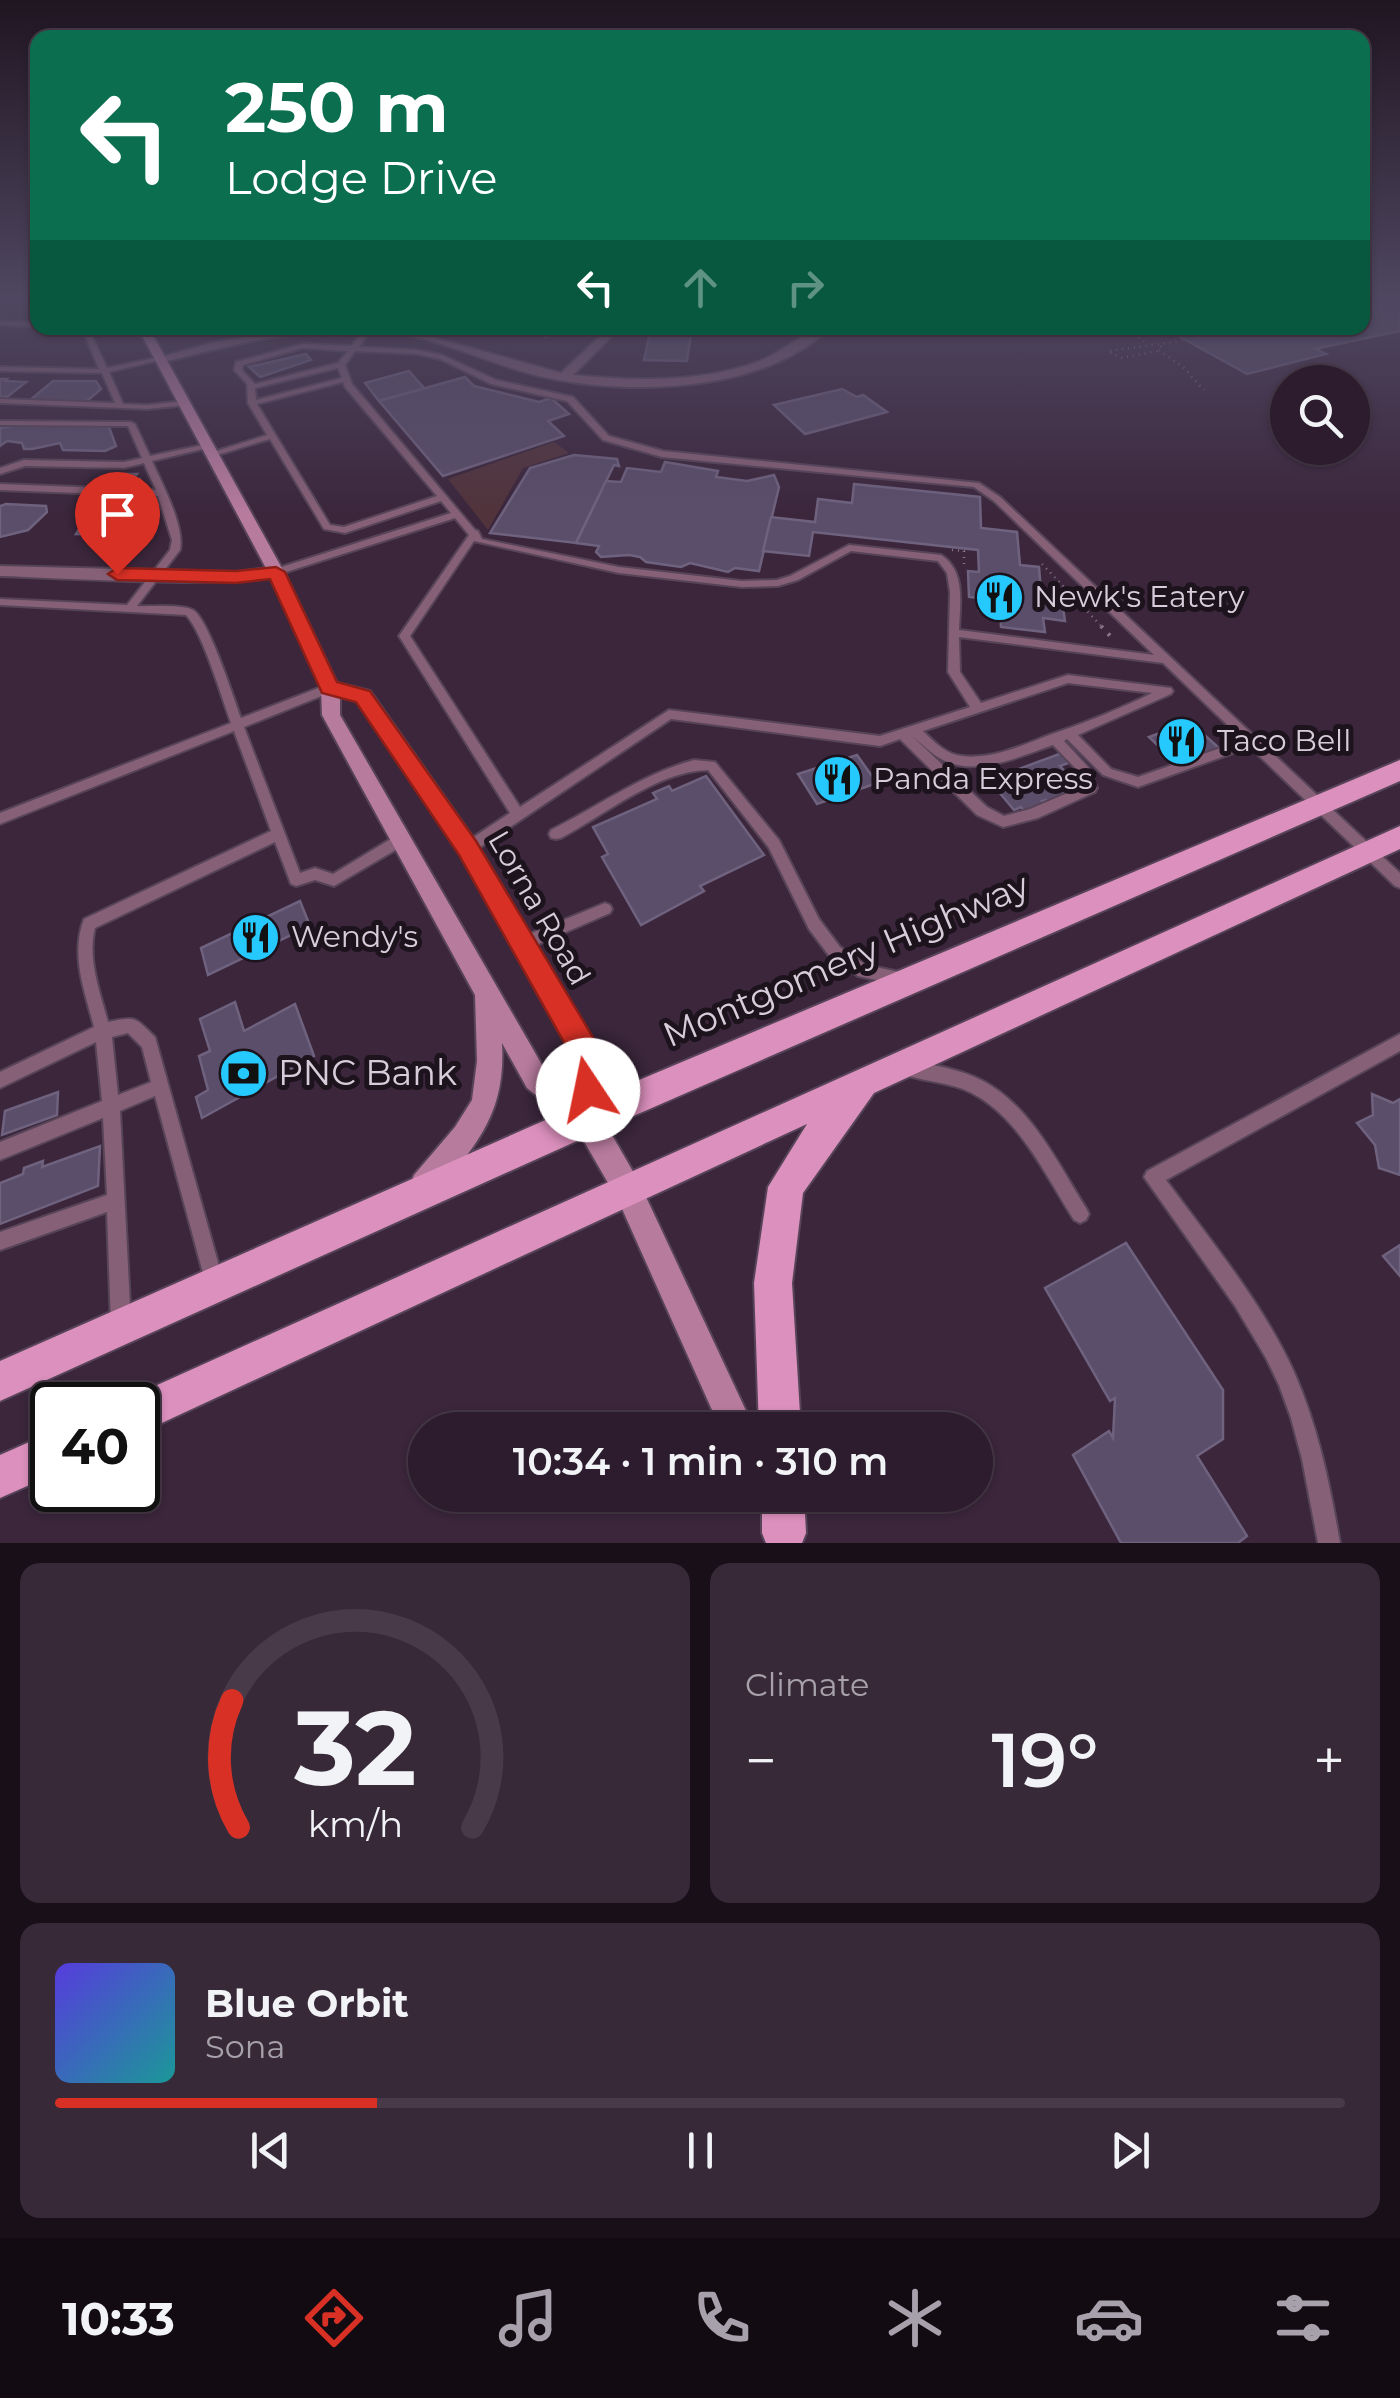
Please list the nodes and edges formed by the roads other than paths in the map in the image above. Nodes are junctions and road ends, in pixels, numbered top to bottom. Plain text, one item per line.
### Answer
1 (52, 370) edge
2 (109, 370) edge
3 (166, 370) edge
4 (238, 370) edge
5 (309, 370) edge
6 (323, 370) edge
7 (342, 370) edge
8 (466, 370) edge
9 (542, 370) edge
10 (571, 370) edge
11 (735, 370) edge
12 (104, 371) junction
13 (564, 377) junction
14 (294, 378) junction
15 (345, 379) junction
16 (251, 387) junction
17 (0, 402) edge
18 (184, 402) junction
19 (252, 403) junction
20 (120, 406) junction
21 (0, 423) edge
22 (271, 436) junction
23 (211, 449) junction
24 (148, 460) junction
25 (0, 470) edge
26 (0, 487) edge
27 (162, 493) junction
28 (441, 498) junction
29 (456, 514) junction
30 (475, 534) junction
31 (0, 571) edge
32 (276, 572) junction
33 (156, 575) junction
34 (0, 602) edge
35 (130, 608) junction
36 (954, 633) junction
37 (1166, 660) junction
38 (1192, 686) junction
39 (330, 688) junction
40 (1167, 691) junction
41 (978, 708) junction
42 (237, 725) junction
43 (909, 732) junction
44 (1068, 733) junction
45 (1054, 738) junction
46 (1252, 742) junction
47 (1400, 770) edge
48 (1319, 806) junction
49 (517, 812) junction
50 (0, 819) edge
51 (278, 834) junction
52 (556, 834) dead end
53 (1400, 836) edge
54 (399, 841) junction
55 (468, 848) junction
56 (1367, 851) junction
57 (1400, 882) edge
58 (605, 908) dead end
59 (522, 944) junction
60 (912, 981) junction
61 (486, 991) junction
62 (103, 1031) junction
63 (1400, 1042) edge
64 (881, 1073) junction
65 (0, 1080) edge
66 (161, 1086) junction
67 (114, 1107) junction
68 (587, 1119) junction
69 (0, 1151) edge
70 (629, 1192) junction
71 (413, 1197) junction
72 (114, 1201) junction
73 (1080, 1214) dead end
74 (0, 1241) edge
75 (215, 1285) junction
76 (121, 1328) junction
77 (0, 1382) edge
78 (160, 1404) edge
79 (730, 1412) edge
80 (779, 1412) edge
81 (30, 1463) edge
82 (0, 1477) edge
83 (1329, 1543) edge

1 - 12 lane
2 - 12 lane
3 - 18 street
4 - 16 lane
5 - 14 lane
6 - 14 lane
7 - 15 lane
8 - 37 lane
9 - 13 street
10 - 13 street
11 - 13 street
12 - 20 lane
14 - 16 lane
15 - 19 lane
15 - 28 lane
16 - 19 lane
17 - 20 lane
18 - 20 lane
18 - 23 street
19 - 22 lane
21 - 24 lane
22 - 23 lane
22 - 28 lane
23 - 24 lane
23 - 32 street
24 - 25 lane
24 - 27 lane
26 - 27 lane
27 - 33 lane
28 - 29 lane
29 - 30 lane
29 - 32 lane
30 - 36 lane
30 - 49 lane
31 - 33 street
32 - 33 street
32 - 39 street
33 - 35 lane
34 - 35 lane
35 - 42 lane
36 - 37 lane
36 - 41 lane
37 - 38 lane
38 - 40 lane
38 - 46 lane
39 - 42 lane
39 - 54 street
39 - 55 street, Lorna Road
40 - 41 lane
40 - 44 lane
41 - 43 lane
42 - 50 lane
42 - 51 lane
43 - 45 lane
43 - 45 lane
43 - 49 lane
44 - 45 lane
44 - 46 lane
46 - 48 lane
47 - 48 main road, Montgomery Highway
48 - 56 lane
48 - 60 main road, Montgomery Highway
49 - 55 lane
51 - 54 lane
51 - 62 lane
52 - 60 lane
53 - 56 main road
54 - 61 street
55 - 59 street, Lorna Road
56 - 57 lane
56 - 64 main road
58 - 59 lane
59 - 68 street, Lorna Road
60 - 68 main road, Montgomery Highway
61 - 68 street
61 - 71 street
62 - 65 lane
62 - 66 lane
62 - 67 lane
63 - 83 lane
64 - 70 main road
64 - 73 lane
64 - 80 main road
66 - 67 lane
66 - 75 lane
67 - 69 lane
67 - 72 lane
68 - 70 street
68 - 71 main road, Montgomery Highway
70 - 78 main road
70 - 79 street
71 - 75 main road, Montgomery Highway
72 - 74 lane
72 - 76 lane
75 - 76 main road, Montgomery Highway
76 - 77 main road, Montgomery Highway
81 - 82 main road

